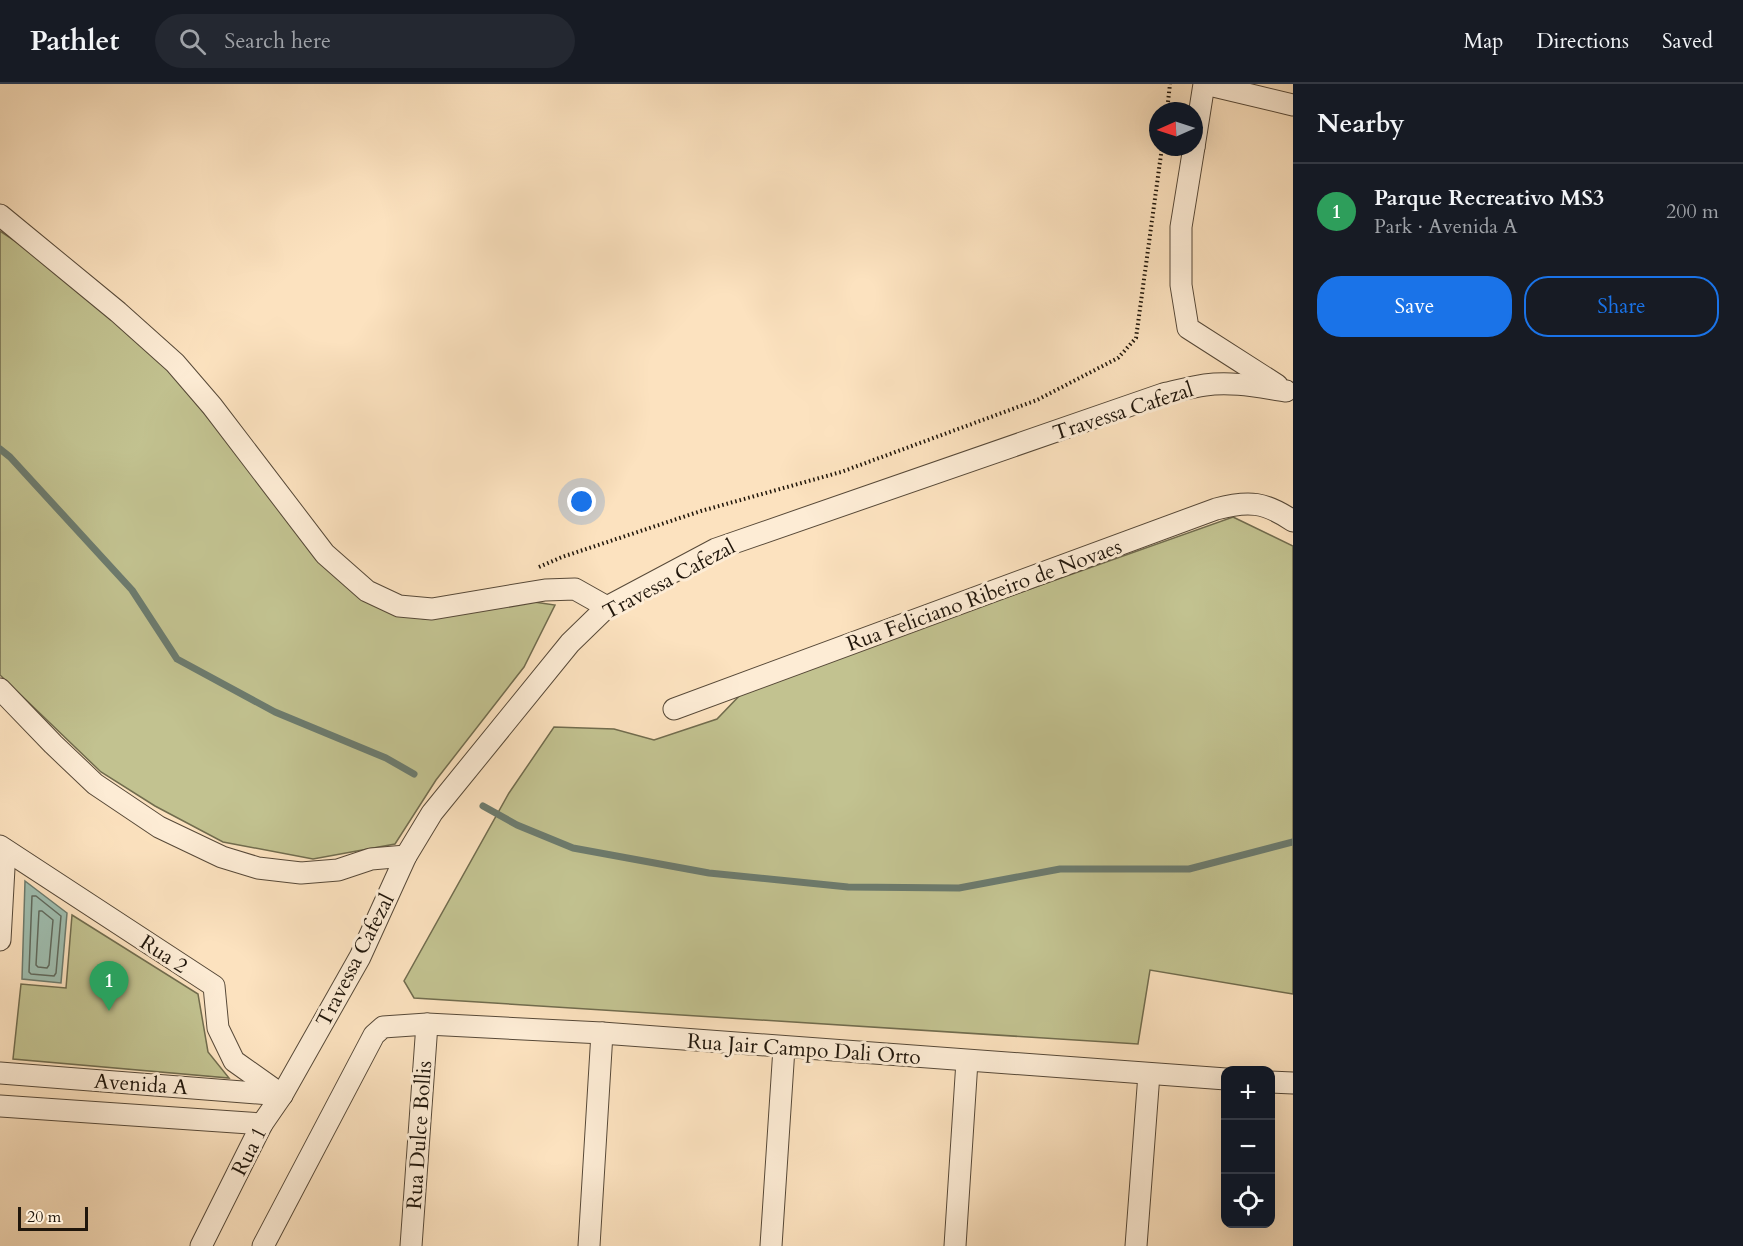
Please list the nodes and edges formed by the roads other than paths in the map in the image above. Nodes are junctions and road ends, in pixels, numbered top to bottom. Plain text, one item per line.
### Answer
1 (1205, 84) edge
2 (1202, 102) edge
3 (1293, 105) edge
4 (1193, 156) edge
5 (0, 215) edge
6 (1289, 392) edge
7 (1293, 521) edge
8 (607, 607) junction
9 (0, 689) edge
10 (674, 709) dead end
11 (3, 848) edge
12 (406, 856) junction
13 (0, 940) edge
14 (427, 1024) junction
15 (602, 1033) junction
16 (784, 1047) junction
17 (302, 1060) joint
18 (967, 1061) junction
19 (0, 1073) edge
20 (1149, 1074) junction
21 (1221, 1079) edge
22 (1275, 1082) edge
23 (1293, 1083) edge
24 (282, 1095) junction
25 (0, 1106) edge
26 (262, 1124) junction
27 (201, 1246) edge
28 (263, 1246) edge
29 (411, 1246) edge
30 (589, 1246) edge
31 (771, 1246) edge
32 (955, 1246) edge
33 (1136, 1246) edge

1 - 2 street
1 - 3 street
4 - 6 street
5 - 8 street
6 - 8 street, Travessa Cafezal
7 - 10 street, Rua Feliciano Ribeiro de Novaes
8 - 12 street, Travessa Cafezal
9 - 12 street
11 - 13 street
11 - 24 street, Rua 2
12 - 17 street, Travessa Cafezal
14 - 15 street, Rua Jair Campo Dali Orto
14 - 28 street, Rua Jair Campo Dali Orto
14 - 29 street, Rua Dulce Bollis
15 - 16 street, Rua Jair Campo Dali Orto
15 - 30 street
16 - 18 street, Rua Jair Campo Dali Orto
16 - 31 street
17 - 24 street, Rua 1
18 - 20 street, Rua Jair Campo Dali Orto
18 - 32 street
19 - 24 street, Avenida A
20 - 21 street, Rua Jair Campo Dali Orto
20 - 33 street
22 - 23 street
24 - 26 street, Rua 1
25 - 26 street, Avenida A
26 - 27 street, Rua 1

